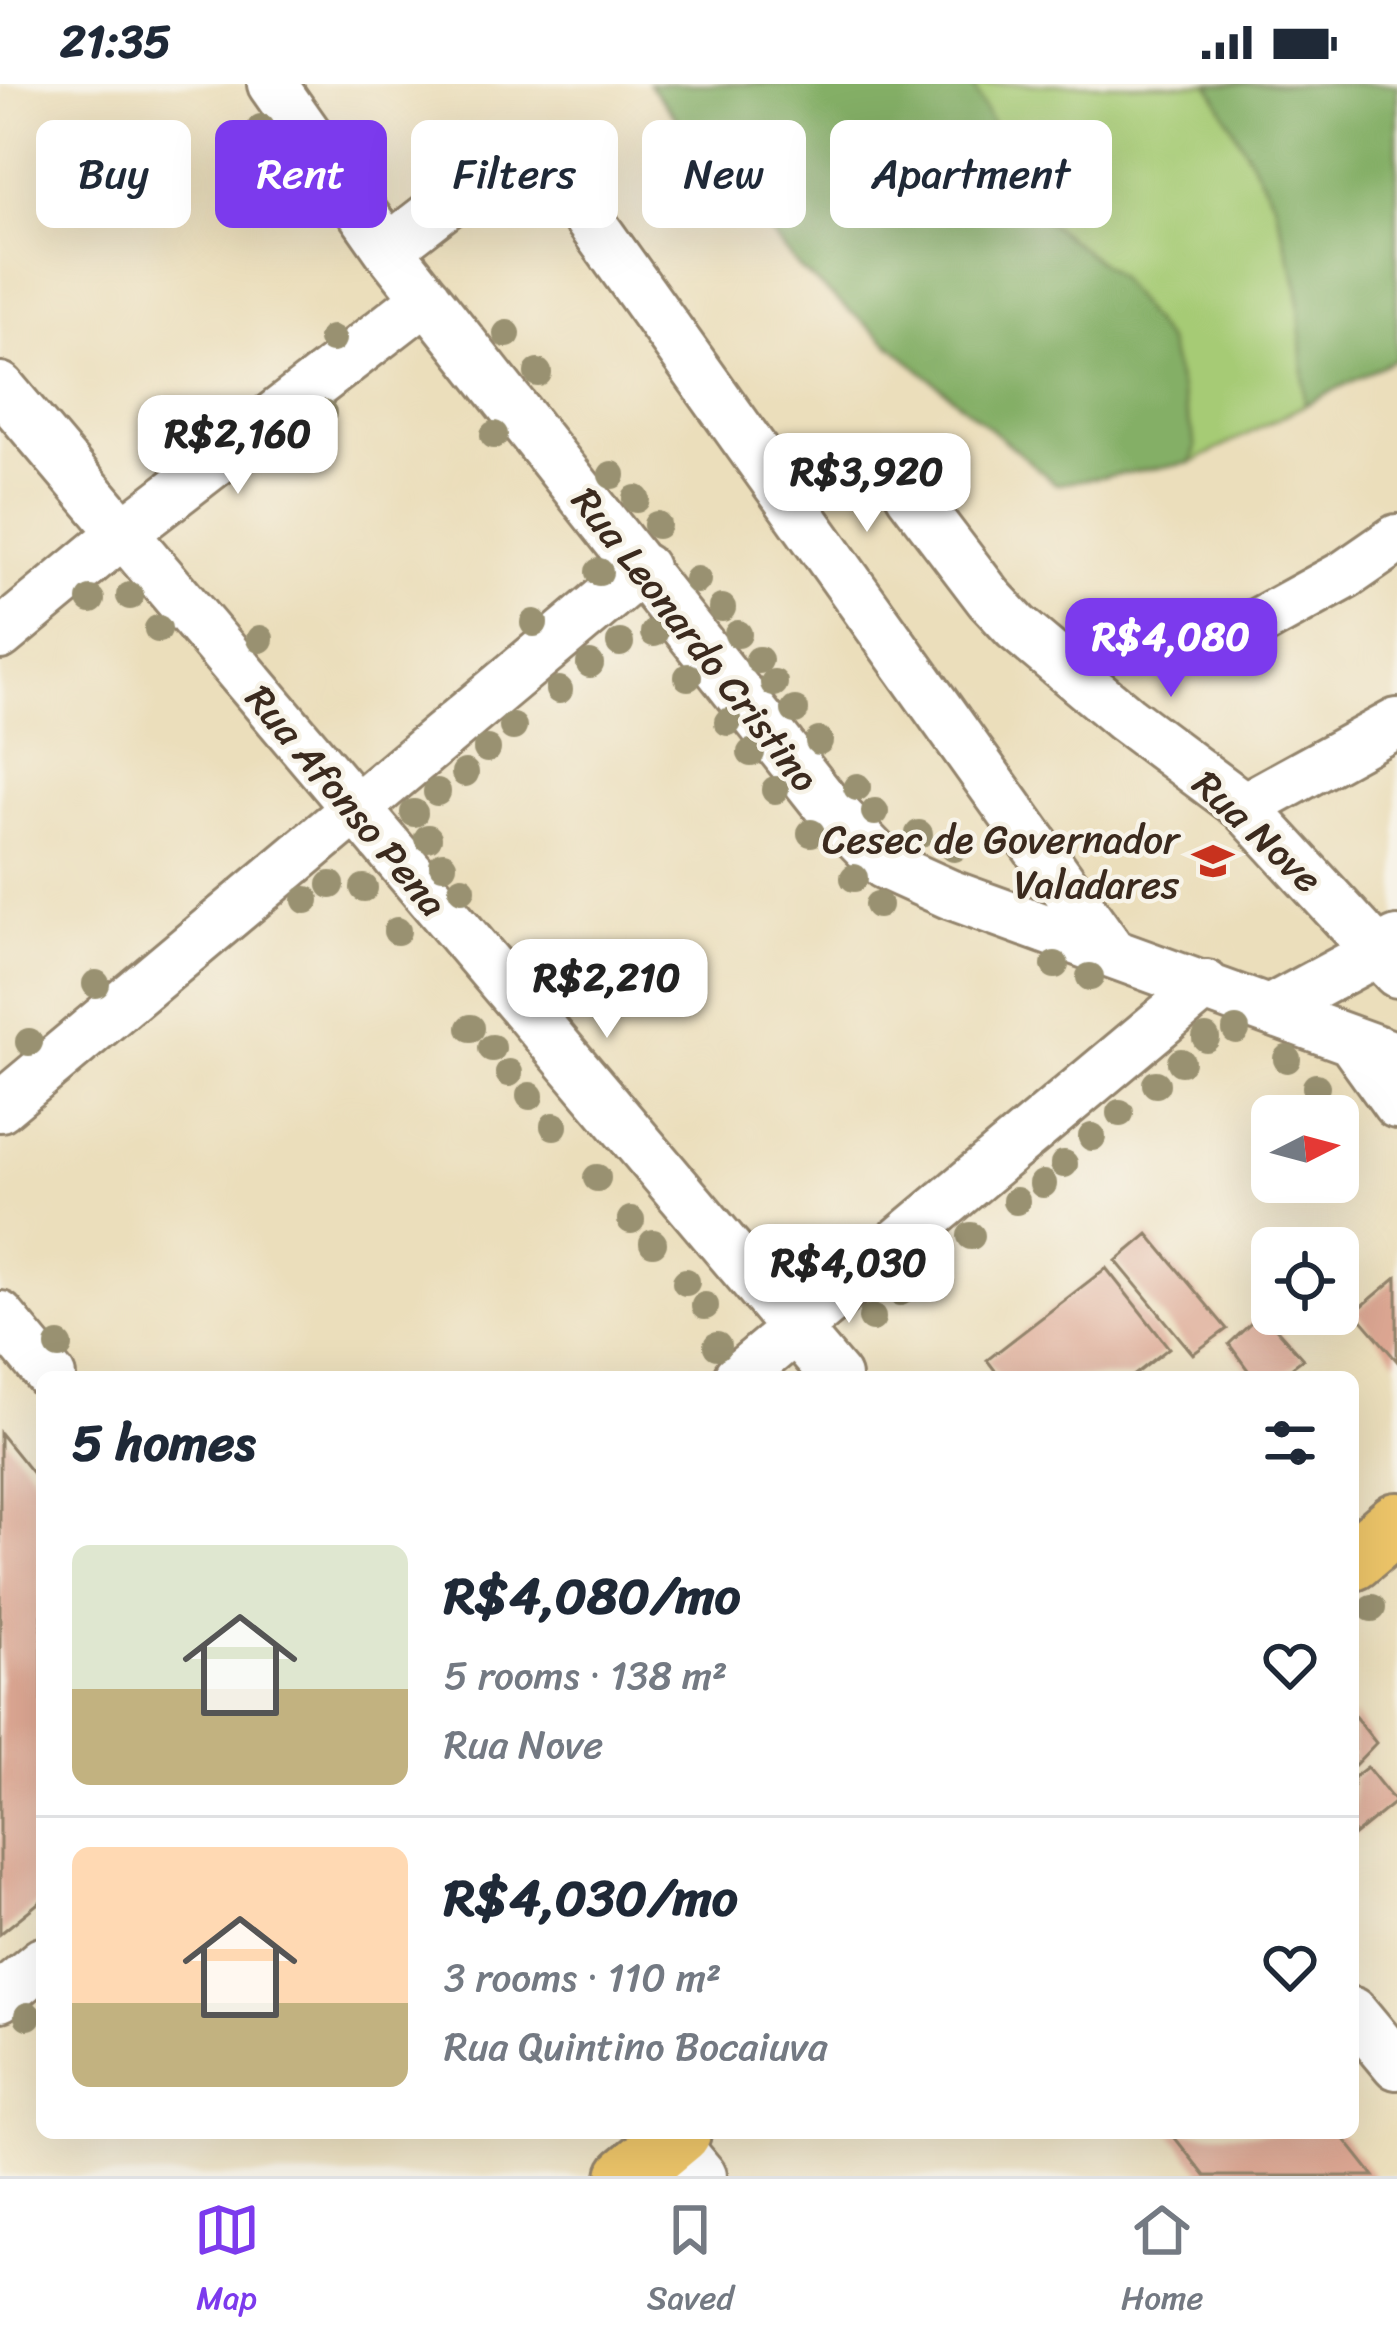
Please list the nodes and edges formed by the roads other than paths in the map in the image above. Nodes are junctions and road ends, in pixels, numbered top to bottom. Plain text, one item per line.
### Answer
1 (272, 84) edge
2 (388, 249) junction
3 (427, 298) junction
4 (0, 387) edge
5 (910, 494) dead end
6 (123, 533) junction
7 (1397, 539) edge
8 (643, 568) junction
9 (1245, 630) dead end
10 (0, 635) edge
11 (1397, 724) edge
12 (1244, 807) junction
13 (354, 810) junction
14 (1110, 950) junction
15 (1391, 955) edge
16 (1206, 985) junction
17 (1271, 1009) junction
18 (1376, 1050) edge
19 (1397, 1104) edge
20 (0, 1107) edge
21 (0, 1316) edge
22 (796, 1327) junction
23 (46, 1371) edge
24 (744, 1371) edge
25 (831, 1371) edge
26 (1397, 1523) edge
27 (1359, 1555) edge
28 (36, 1967) edge
29 (0, 1997) edge
30 (1359, 2019) edge
31 (1397, 2065) edge

1 - 2 street, Rua Leonardo Cristino
2 - 3 street, Rua Leonardo Cristino
2 - 14 street
3 - 6 street
3 - 8 street, Rua Leonardo Cristino
4 - 6 street, Rua Afonso Pena
5 - 12 street, Rua Nove
6 - 10 street
6 - 13 street, Rua Afonso Pena
7 - 9 street
8 - 13 street
8 - 14 street, Rua Leonardo Cristino
11 - 12 street
12 - 15 street, Rua Nove
13 - 20 street
13 - 22 street, Rua Afonso Pena
14 - 16 street, Rua Leonardo Cristino
15 - 17 street
16 - 17 street, Rua Leonardo Cristino
16 - 22 street
17 - 18 street, Rua Leonardo Cristino
18 - 19 street
21 - 23 street
22 - 24 street
22 - 25 street, Rua Afonso Pena
26 - 27 main road
28 - 29 street
30 - 31 street

